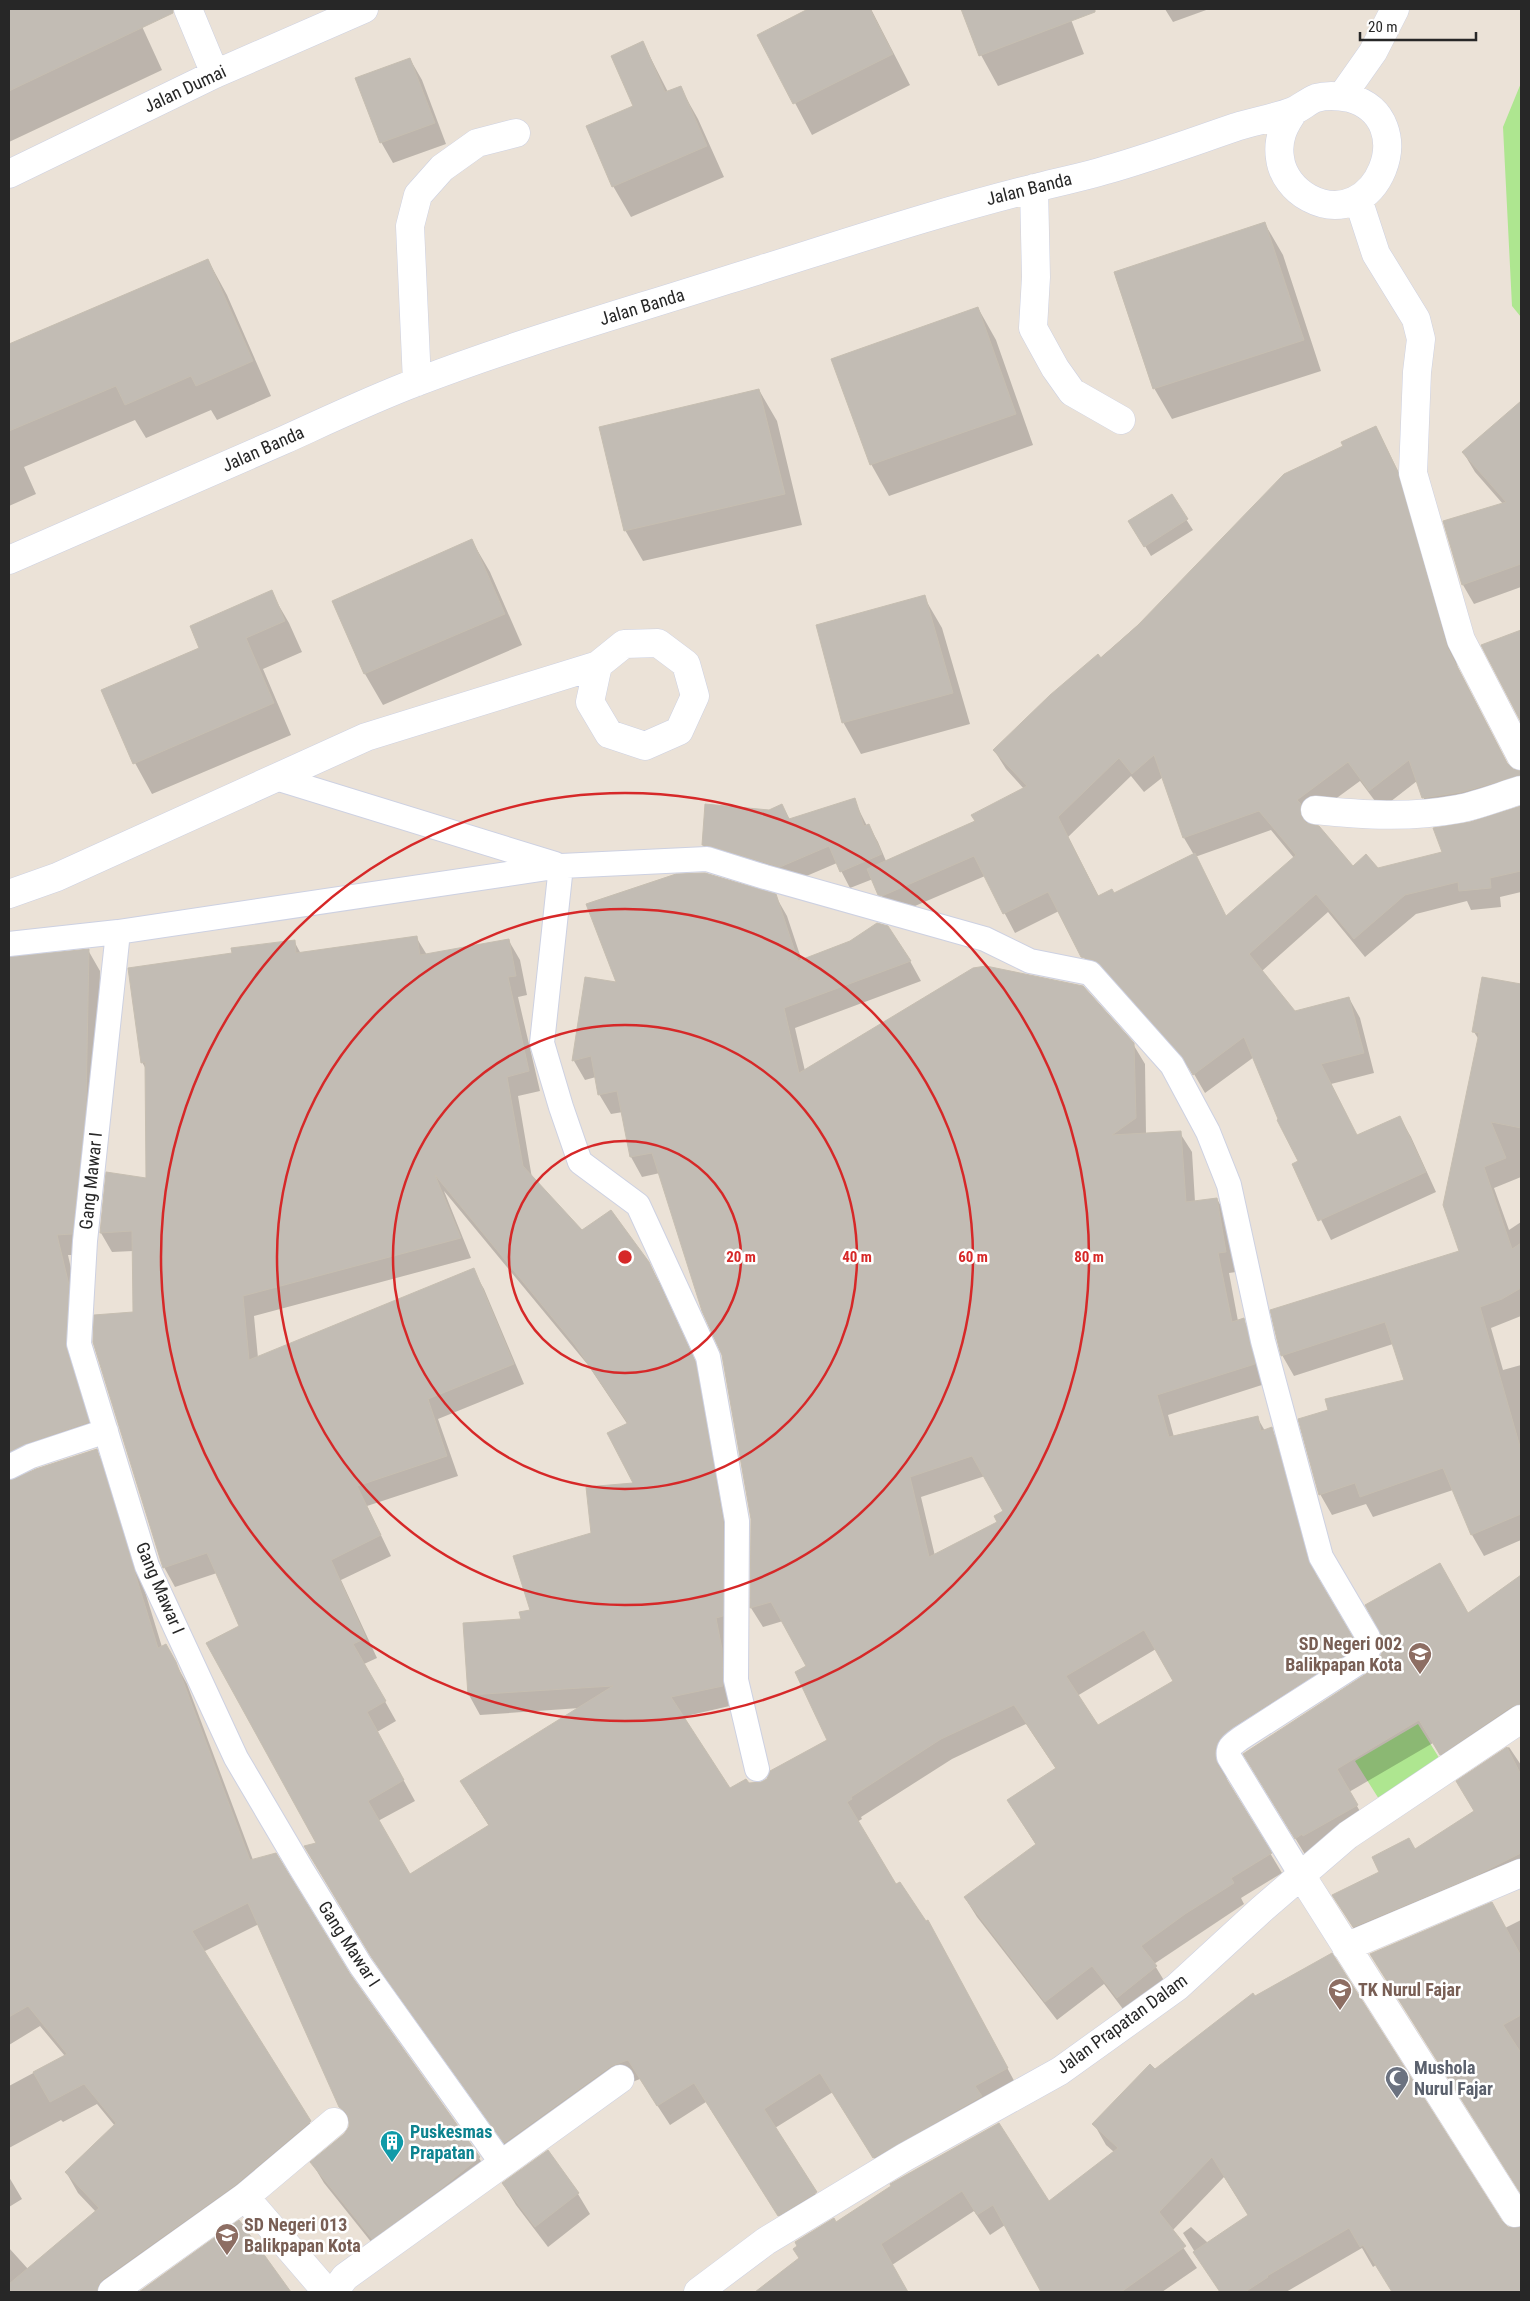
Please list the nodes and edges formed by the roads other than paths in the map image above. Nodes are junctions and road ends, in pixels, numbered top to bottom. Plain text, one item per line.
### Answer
1 (188, 9) edge
2 (364, 9) edge
3 (1395, 9) edge
4 (215, 74) junction
5 (1342, 96) junction
6 (1294, 110) junction
7 (516, 133) dead end
8 (9, 174) edge
9 (1034, 188) junction
10 (1358, 199) junction
11 (417, 382) junction
12 (1121, 420) dead end
13 (9, 560) edge
14 (598, 664) dead end
15 (1521, 756) edge
16 (276, 778) junction
17 (1521, 790) edge
18 (1315, 810) dead end
19 (561, 866) junction
20 (9, 894) edge
21 (118, 932) junction
22 (9, 944) edge
23 (106, 1431) junction
24 (9, 1467) edge
25 (1521, 1719) edge
26 (757, 1769) dead end
27 (1521, 1872) edge
28 (1301, 1875) junction
29 (1346, 1947) junction
30 (620, 2079) dead end
31 (334, 2122) dead end
32 (501, 2162) junction
33 (245, 2197) junction
34 (1515, 2213) dead end
35 (112, 2292) edge
36 (327, 2292) edge
37 (334, 2292) edge
38 (698, 2292) edge

1 - 4 street
2 - 4 street, Jalan Dumai
3 - 5 street
4 - 8 street, Jalan Dumai
5 - 6 street
5 - 10 street
6 - 9 street, Jalan Banda
6 - 10 street
7 - 11 street
9 - 11 street, Jalan Banda
9 - 12 street
10 - 15 street
11 - 13 street, Jalan Banda
14 - 16 street
16 - 19 lane
16 - 20 street
17 - 18 street
19 - 21 lane
19 - 26 lane
19 - 28 lane
21 - 22 lane
21 - 23 lane, Gang Mawar I
23 - 24 lane
23 - 32 lane, Gang Mawar I
25 - 28 street, Jalan Prapatan Dalam
27 - 29 street
28 - 29 street
28 - 38 street, Jalan Prapatan Dalam
29 - 34 street
30 - 32 street
31 - 33 street
32 - 37 street
33 - 35 street
33 - 36 street

